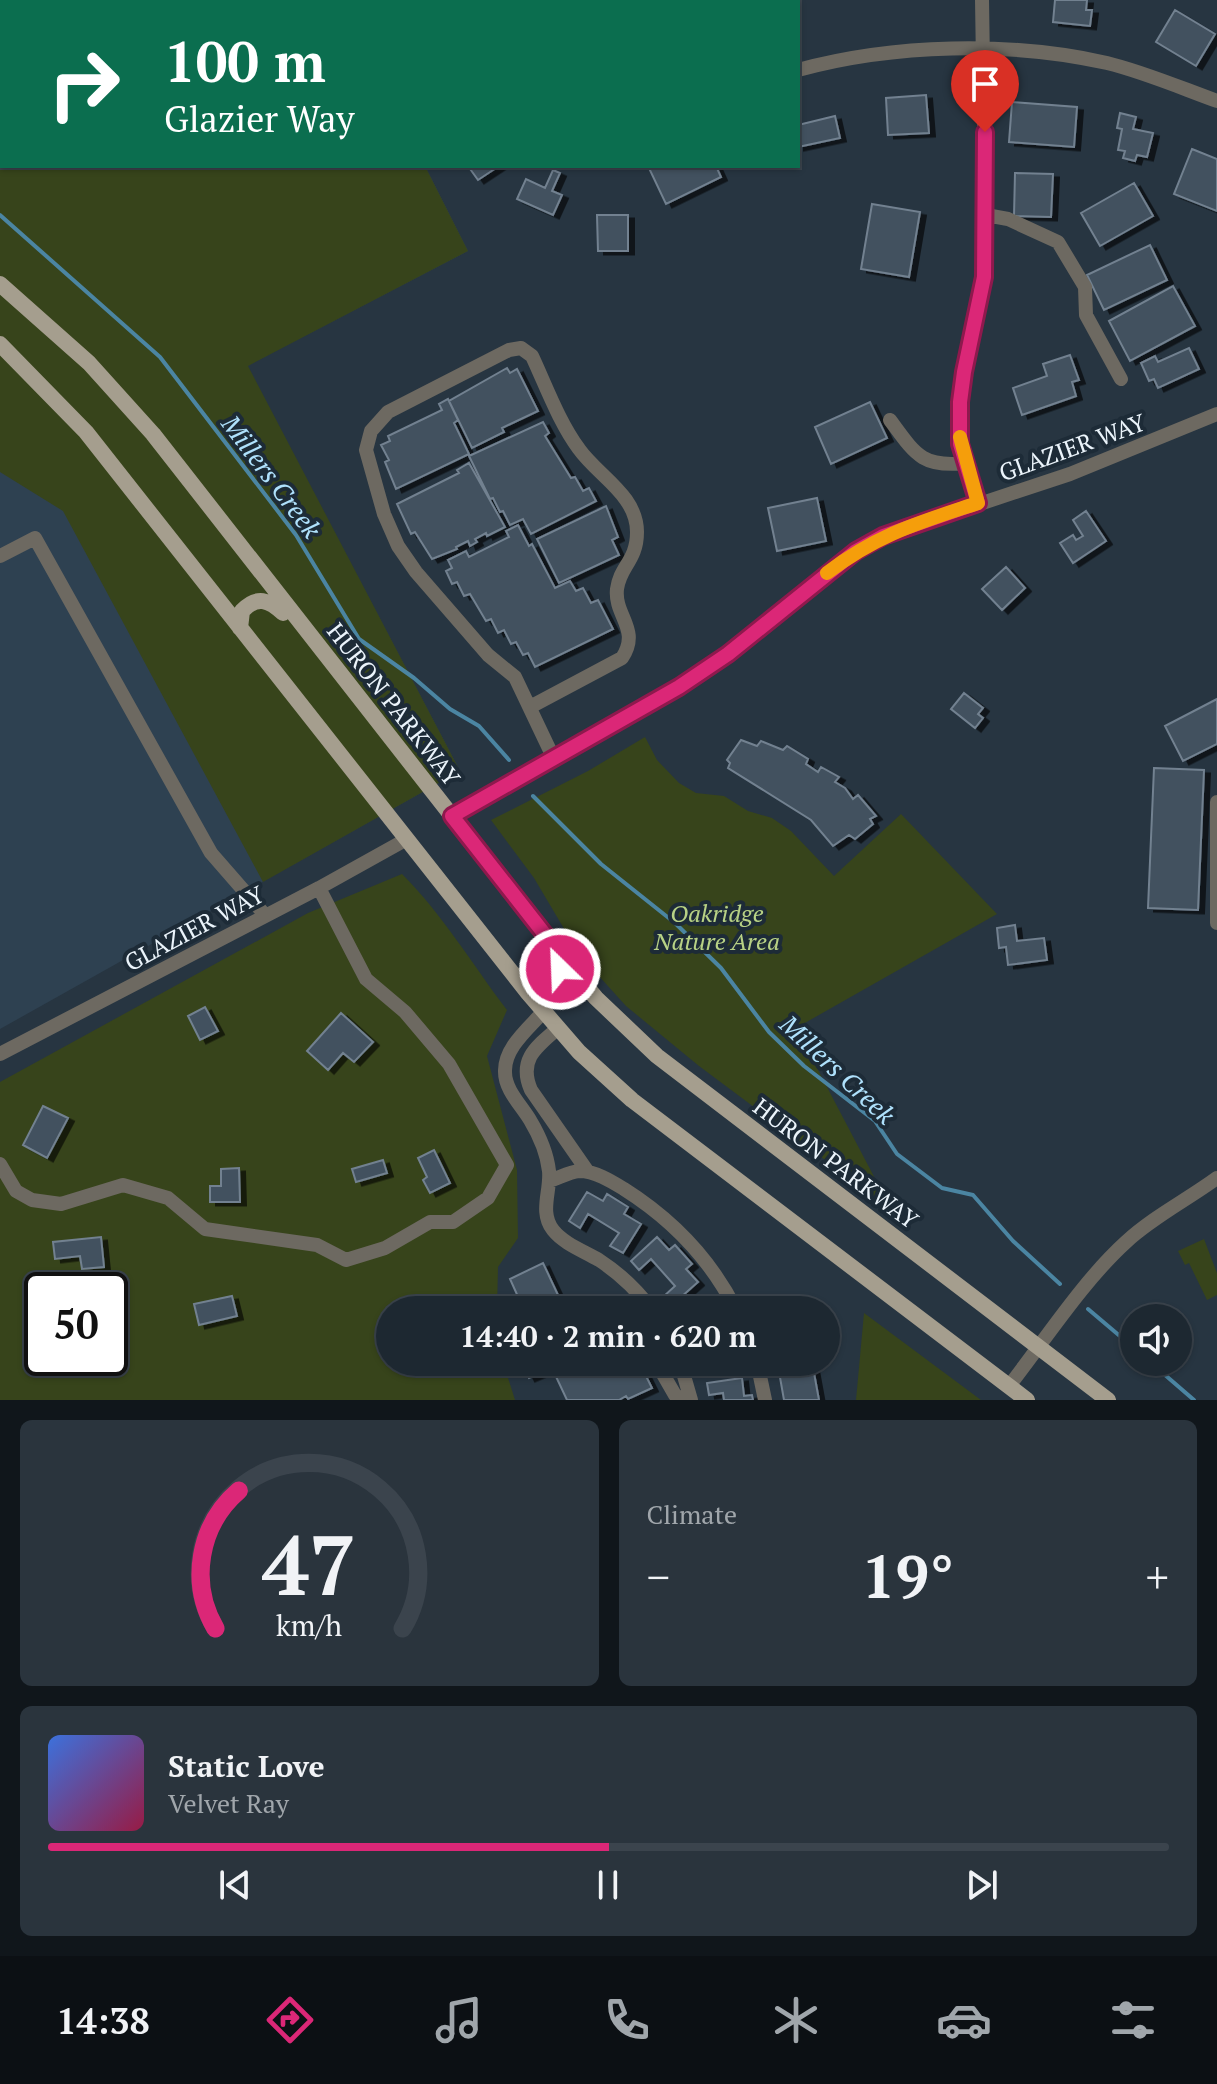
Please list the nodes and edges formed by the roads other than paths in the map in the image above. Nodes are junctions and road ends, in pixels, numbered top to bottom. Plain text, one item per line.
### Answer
1 (982, 0) edge
2 (983, 49) junction
3 (800, 69) edge
4 (1217, 101) edge
5 (986, 215) junction
6 (0, 284) edge
7 (0, 344) edge
8 (1121, 379) dead end
9 (1217, 414) edge
10 (890, 420) dead end
11 (966, 463) junction
12 (978, 503) junction
13 (0, 556) edge
14 (240, 628) junction
15 (314, 641) junction
16 (530, 707) junction
17 (554, 759) junction
18 (1217, 802) edge
19 (452, 816) junction
20 (407, 839) junction
21 (319, 888) junction
22 (265, 915) junction
23 (1217, 923) edge
24 (557, 950) junction
25 (513, 974) junction
26 (543, 1012) junction
27 (557, 1029) junction
28 (0, 1054) edge
29 (0, 1164) edge
30 (588, 1172) junction
31 (1217, 1178) edge
32 (549, 1181) junction
33 (636, 1296) edge
34 (728, 1296) edge
35 (1039, 1347) junction
36 (664, 1376) edge
37 (684, 1376) edge
38 (760, 1376) edge
39 (1009, 1386) junction
40 (683, 1400) edge
41 (691, 1400) edge
42 (765, 1400) edge
43 (1027, 1400) edge
44 (1108, 1400) edge

1 - 2 street
2 - 3 street
2 - 4 street
2 - 5 street
5 - 8 street
5 - 11 street
6 - 15 main road, HURON PARKWAY
7 - 14 main road
9 - 12 street, GLAZIER WAY
10 - 11 street
11 - 12 street
12 - 17 street, GLAZIER WAY
13 - 22 street
14 - 15 main road
14 - 20 main road
15 - 19 main road, HURON PARKWAY
16 - 16 street
16 - 17 street
17 - 19 street, GLAZIER WAY
18 - 23 street
19 - 24 main road, HURON PARKWAY
20 - 21 street, GLAZIER WAY
20 - 25 main road
21 - 22 street, GLAZIER WAY
21 - 29 street
22 - 28 street, GLAZIER WAY
24 - 25 main road
24 - 35 main road, HURON PARKWAY
25 - 26 main road
26 - 27 main road
26 - 32 street
27 - 30 street
27 - 39 main road
30 - 32 street
30 - 34 street
31 - 35 street
32 - 33 street
35 - 39 street
35 - 44 main road, HURON PARKWAY
36 - 40 street
37 - 41 street
38 - 42 street
39 - 43 main road

